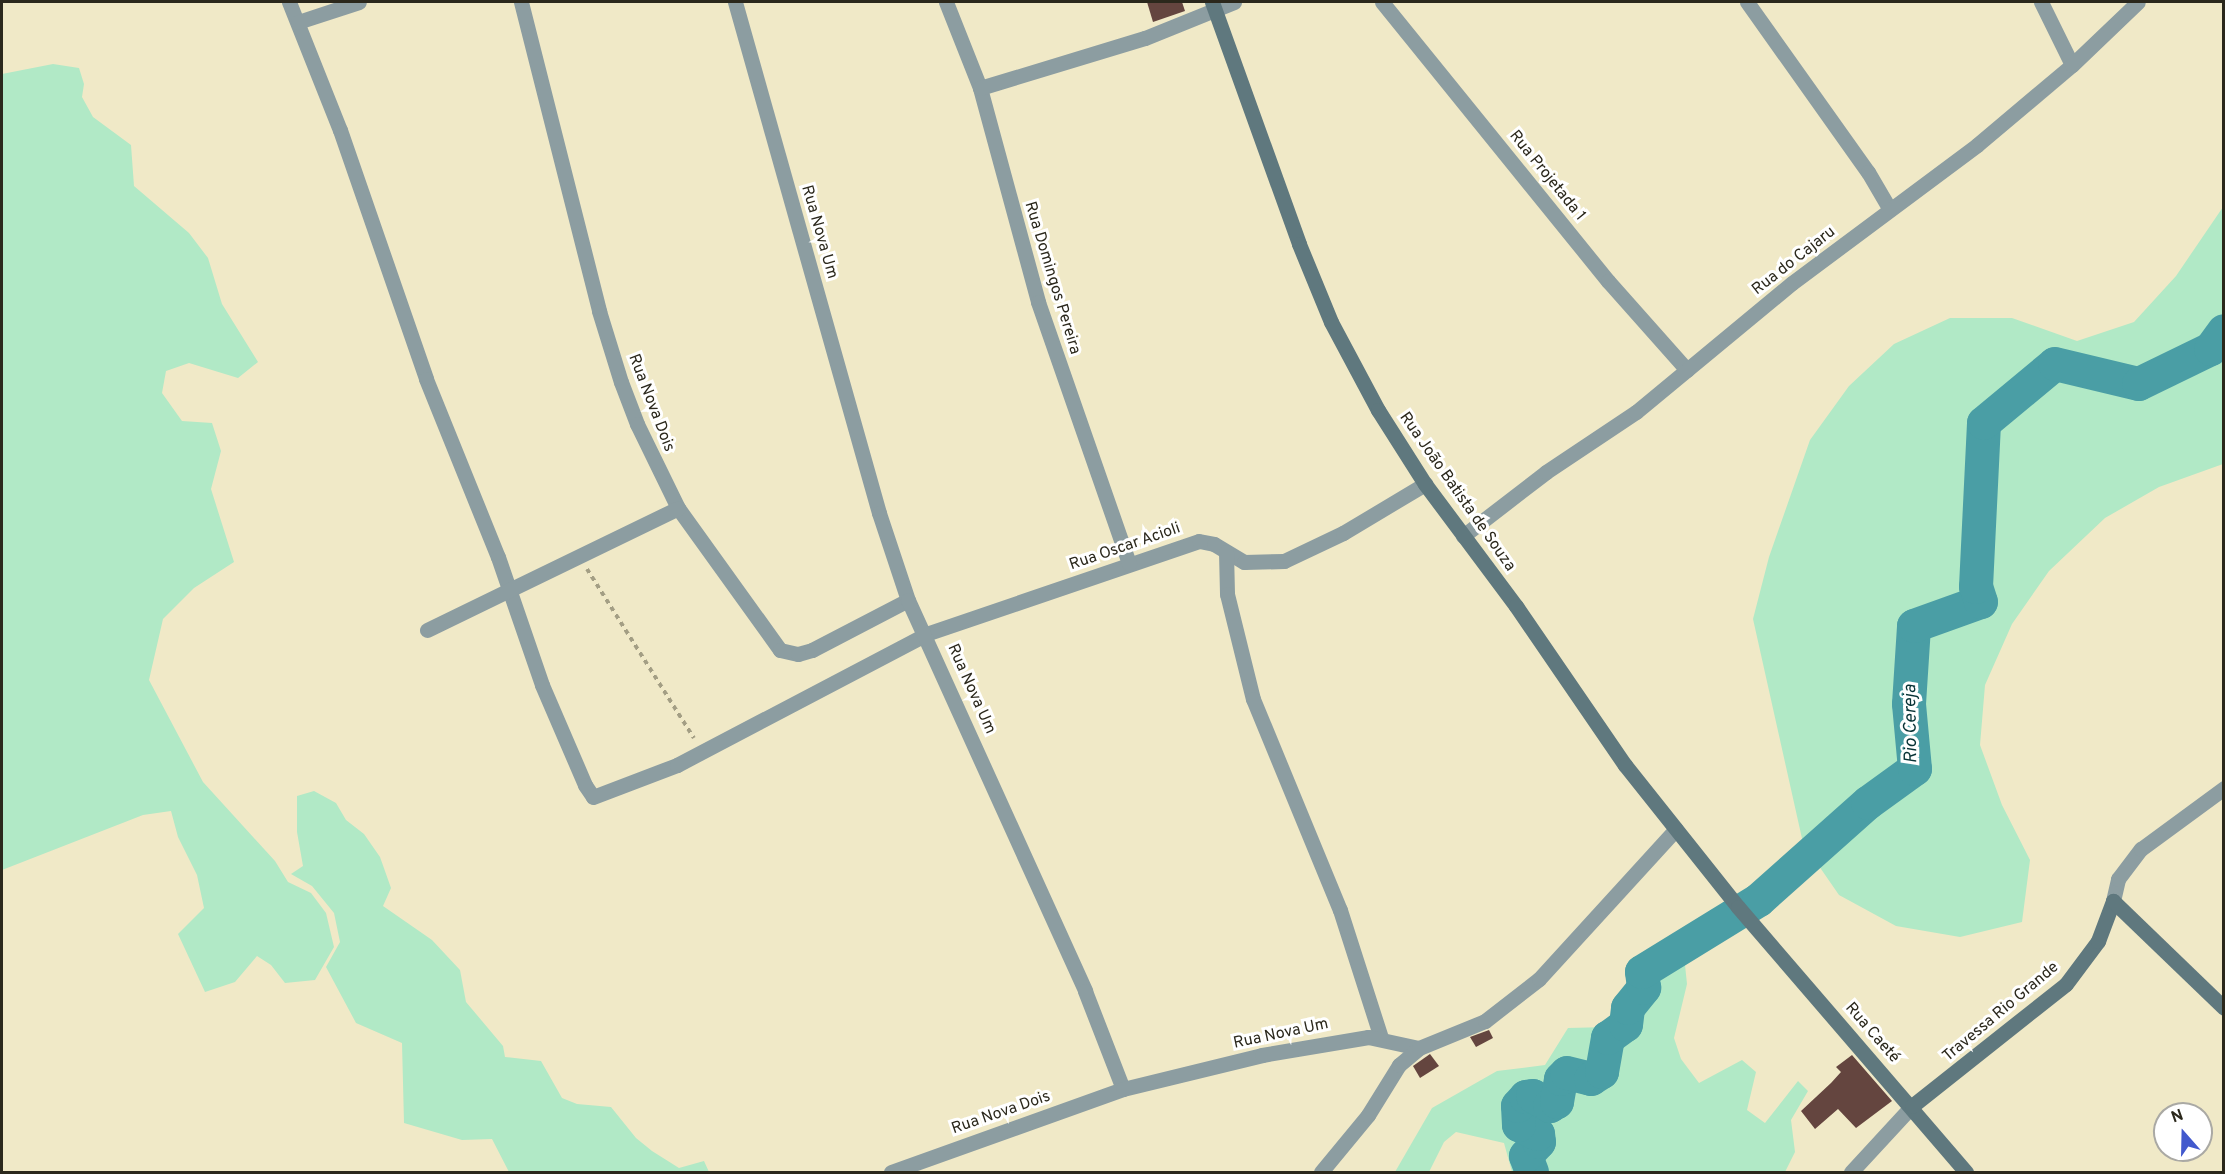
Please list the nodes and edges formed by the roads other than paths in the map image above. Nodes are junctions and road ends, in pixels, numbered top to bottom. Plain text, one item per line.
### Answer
1 (290, 2) edge
2 (359, 2) edge
3 (521, 2) edge
4 (735, 2) edge
5 (946, 2) edge
6 (1234, 2) edge
7 (1382, 2) edge
8 (1747, 2) edge
9 (2041, 2) edge
10 (2138, 2) edge
11 (1214, 7) edge
12 (298, 22) junction
13 (2072, 64) junction
14 (981, 87) junction
15 (1889, 208) junction
16 (1687, 370) junction
17 (1425, 484) junction
18 (678, 508) junction
19 (1462, 536) junction
20 (1226, 552) junction
21 (1129, 564) junction
22 (510, 589) junction
23 (908, 600) junction
24 (427, 630) dead end
25 (926, 634) junction
26 (2223, 788) edge
27 (1676, 829) junction
28 (2113, 901) junction
29 (1749, 919) joint
30 (2220, 1000) edge
31 (1381, 1038) junction
32 (1419, 1048) junction
33 (1123, 1089) junction
34 (1912, 1106) junction
35 (891, 1173) edge
36 (1321, 1173) edge
37 (1851, 1173) edge
38 (1966, 1173) edge

1 - 12 street
2 - 12 street
3 - 18 street, Rua Nova Dois
4 - 23 street, Rua Nova Um
5 - 14 street, Rua Domingos Pereira
6 - 11 street
7 - 16 street, Rua Projetada 1
8 - 15 street
9 - 13 street
10 - 13 street, Rua do Cajaru
11 - 14 street
11 - 17 street, Rua João Batista de Souza
12 - 22 street
13 - 15 street, Rua do Cajaru
14 - 21 street, Rua Domingos Pereira
15 - 16 street, Rua do Cajaru
16 - 19 street, Rua do Cajaru
17 - 19 street, Rua João Batista de Souza
17 - 20 street, Rua Oscar Acioli
18 - 22 street
18 - 23 street, Rua Nova Dois
19 - 27 street, Rua João Batista de Souza
20 - 21 street, Rua Oscar Acioli
20 - 31 street
21 - 25 street, Rua Oscar Acioli
22 - 24 street
22 - 25 street, Rua Oscar Acioli
23 - 25 street, Rua Nova Um
25 - 33 street, Rua Nova Um
26 - 28 street
27 - 29 street, Rua João Batista de Souza
27 - 32 street
28 - 30 street
28 - 34 street, Travessa Rio Grande
29 - 34 street, Rua Caeté
31 - 32 street, Rua Nova Um
31 - 33 street, Rua Nova Um
32 - 36 street
33 - 35 street, Rua Nova Dois
34 - 37 street
34 - 38 street, Rua Caeté

